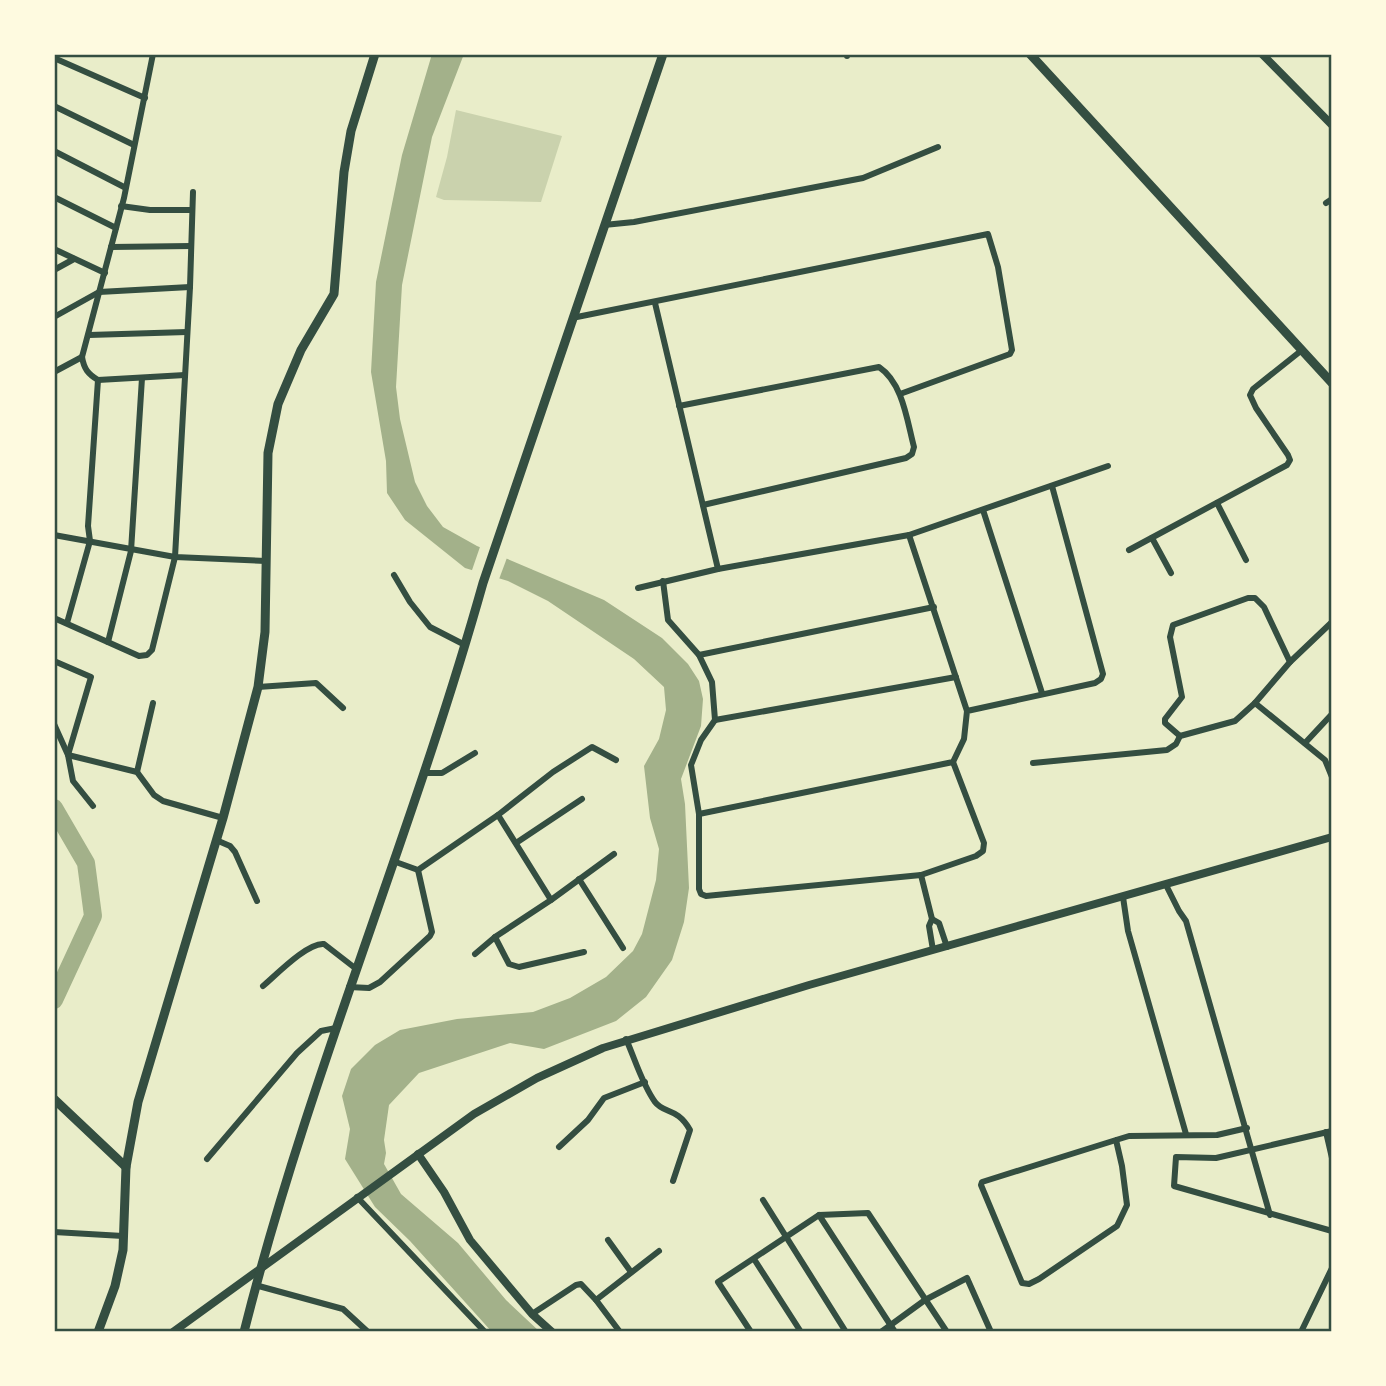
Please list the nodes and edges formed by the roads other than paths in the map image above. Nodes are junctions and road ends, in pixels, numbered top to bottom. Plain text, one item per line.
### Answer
1 (153, 54) edge
2 (375, 54) edge
3 (663, 54) edge
4 (1030, 54) edge
5 (1262, 54) edge
6 (54, 58) edge
7 (145, 98) junction
8 (54, 106) edge
9 (1332, 125) edge
10 (134, 145) junction
11 (938, 148) dead end
12 (54, 151) edge
13 (124, 187) junction
14 (193, 192) dead end
15 (54, 197) edge
16 (121, 206) junction
17 (192, 210) junction
18 (604, 225) junction
19 (116, 228) junction
20 (191, 246) junction
21 (111, 247) junction
22 (54, 249) edge
23 (74, 259) junction
24 (54, 270) edge
25 (105, 273) junction
26 (190, 287) junction
27 (99, 292) junction
28 (656, 303) junction
29 (54, 317) edge
30 (572, 318) junction
31 (187, 332) junction
32 (89, 335) junction
33 (1302, 350) junction
34 (82, 357) junction
35 (54, 372) edge
36 (185, 374) junction
37 (142, 378) junction
38 (98, 380) junction
39 (1332, 383) edge
40 (900, 394) junction
41 (679, 407) junction
42 (54, 418) edge
43 (1108, 466) dead end
44 (1052, 486) junction
45 (1217, 503) junction
46 (703, 505) junction
47 (983, 510) junction
48 (54, 535) edge
49 (909, 535) junction
50 (1152, 538) junction
51 (90, 541) junction
52 (1129, 550) dead end
53 (131, 551) junction
54 (175, 557) junction
55 (1246, 560) dead end
56 (266, 561) junction
57 (718, 569) junction
58 (1171, 573) dead end
59 (394, 575) dead end
60 (663, 581) junction
61 (638, 588) dead end
62 (934, 607) junction
63 (54, 618) edge
64 (1332, 622) edge
65 (67, 624) junction
66 (108, 642) junction
67 (465, 645) junction
68 (699, 655) junction
69 (54, 661) edge
70 (1290, 662) junction
71 (957, 677) junction
72 (258, 687) junction
73 (1042, 693) junction
74 (153, 703) dead end
75 (1255, 703) junction
76 (343, 708) dead end
77 (967, 711) junction
78 (1332, 714) edge
79 (715, 720) junction
80 (54, 724) edge
81 (1180, 736) junction
82 (1305, 743) junction
83 (475, 753) dead end
84 (68, 755) junction
85 (616, 760) dead end
86 (953, 762) junction
87 (1033, 763) dead end
88 (137, 772) junction
89 (423, 773) junction
90 (1332, 777) edge
91 (582, 799) dead end
92 (93, 806) dead end
93 (699, 814) junction
94 (498, 815) junction
95 (223, 818) junction
96 (1332, 837) edge
97 (216, 840) junction
98 (516, 843) junction
99 (614, 854) dead end
100 (393, 861) junction
101 (418, 870) junction
102 (921, 875) junction
103 (579, 879) junction
104 (1166, 885) junction
105 (1123, 897) junction
106 (551, 900) junction
107 (257, 901) dead end
108 (932, 919) junction
109 (495, 937) junction
110 (947, 947) junction
111 (623, 948) dead end
112 (933, 950) junction
113 (584, 952) dead end
114 (475, 954) dead end
115 (355, 968) junction
116 (262, 986) dead end
117 (349, 988) junction
118 (336, 1028) junction
119 (626, 1039) junction
120 (645, 1082) junction
121 (54, 1098) edge
122 (1247, 1128) junction
123 (1329, 1131) edge
124 (1186, 1134) junction
125 (1116, 1139) junction
126 (559, 1147) dead end
127 (1252, 1151) junction
128 (418, 1154) junction
129 (1332, 1158) edge
130 (207, 1159) dead end
131 (126, 1167) junction
132 (673, 1181) dead end
133 (359, 1196) junction
134 (763, 1200) dead end
135 (819, 1215) junction
136 (1270, 1215) junction
137 (1332, 1231) edge
138 (54, 1232) edge
139 (123, 1236) junction
140 (786, 1238) junction
141 (608, 1240) dead end
142 (659, 1251) dead end
143 (754, 1259) junction
144 (260, 1268) junction
145 (1332, 1268) edge
146 (631, 1272) junction
147 (1325, 1281) junction
148 (255, 1286) junction
149 (1332, 1287) edge
150 (596, 1300) junction
151 (925, 1300) junction
152 (532, 1314) junction
153 (892, 1329) edge
154 (99, 1332) edge
155 (173, 1332) edge
156 (244, 1332) edge
157 (368, 1332) edge
158 (485, 1332) edge
159 (552, 1332) edge
160 (620, 1332) edge
161 (751, 1332) edge
162 (801, 1332) edge
163 (846, 1332) edge
164 (881, 1332) edge
165 (947, 1332) edge
166 (991, 1332) edge
167 (1301, 1332) edge

1 - 7 street
2 - 56 main road
3 - 18 main road
4 - 33 main road
5 - 9 street
6 - 7 street
7 - 10 street
8 - 10 street
10 - 13 street
11 - 18 street
12 - 13 street
13 - 16 street
14 - 17 street
15 - 19 street
16 - 17 street
16 - 19 street
17 - 20 street
18 - 30 main road
19 - 21 street
20 - 21 street
20 - 26 street
21 - 25 street
22 - 23 street
23 - 24 street
23 - 25 street
25 - 27 street
26 - 27 street
26 - 31 street
27 - 29 street
27 - 32 street
28 - 30 street
28 - 40 street
28 - 41 street
30 - 67 main road
31 - 32 street
31 - 36 street
32 - 34 street
33 - 39 main road
33 - 45 street
34 - 35 street
34 - 38 street
35 - 42 street
36 - 37 street
36 - 54 street
37 - 38 street
37 - 53 street
38 - 51 street
40 - 41 street
40 - 46 street
41 - 46 street
43 - 44 street
44 - 47 street
44 - 73 street
45 - 50 street
45 - 55 street
46 - 57 street
47 - 49 street
47 - 73 street
48 - 51 street
49 - 57 street
49 - 62 street
50 - 52 street
50 - 58 street
51 - 53 street
51 - 65 street
53 - 54 street
53 - 66 street
54 - 56 street
54 - 66 street
56 - 72 main road
57 - 60 street
59 - 67 street
60 - 61 street
60 - 68 street
62 - 68 street
62 - 71 street
63 - 65 street
64 - 70 street
65 - 66 street
67 - 89 main road
68 - 79 street
69 - 84 street
70 - 75 street
70 - 81 street
71 - 77 street
71 - 79 street
72 - 76 street
72 - 95 main road
73 - 77 street
74 - 88 street
75 - 81 street
75 - 82 street
77 - 86 street
78 - 82 street
79 - 93 street
80 - 84 street
81 - 87 street
82 - 90 street
83 - 89 street
84 - 88 street
84 - 92 street
85 - 94 street
86 - 93 street
86 - 102 street
88 - 95 street
89 - 100 main road
91 - 98 street
93 - 102 street
94 - 98 street
94 - 101 street
95 - 97 main road
96 - 104 street
97 - 107 street
97 - 131 main road
98 - 106 street
99 - 103 street
100 - 101 street
100 - 115 main road
101 - 117 street
102 - 108 street
103 - 106 street
103 - 111 street
104 - 105 street
104 - 122 street
105 - 110 street
105 - 124 street
106 - 109 street
108 - 110 street
108 - 112 street
109 - 113 street
109 - 114 street
110 - 112 street
112 - 119 street
115 - 116 street
115 - 117 main road
117 - 118 main road
118 - 130 street
118 - 144 main road
119 - 120 street
119 - 128 street
120 - 126 street
120 - 132 street
121 - 131 main road
122 - 124 street
122 - 127 street
123 - 127 street
123 - 129 street
124 - 125 street
125 - 125 street
127 - 136 street
127 - 136 street
128 - 133 street
128 - 152 street
131 - 139 main road
133 - 144 street
133 - 158 street
134 - 140 street
135 - 140 street
135 - 151 street
135 - 153 street
136 - 137 street
138 - 139 street
139 - 154 main road
140 - 143 street
140 - 163 street
141 - 146 street
142 - 146 street
143 - 161 street
143 - 162 street
144 - 148 main road
144 - 155 street
145 - 147 street
146 - 150 street
147 - 149 street
147 - 167 street
148 - 156 main road
148 - 157 street
150 - 152 street
150 - 160 street
151 - 153 street
151 - 165 street
151 - 166 street
152 - 159 street
153 - 164 street

